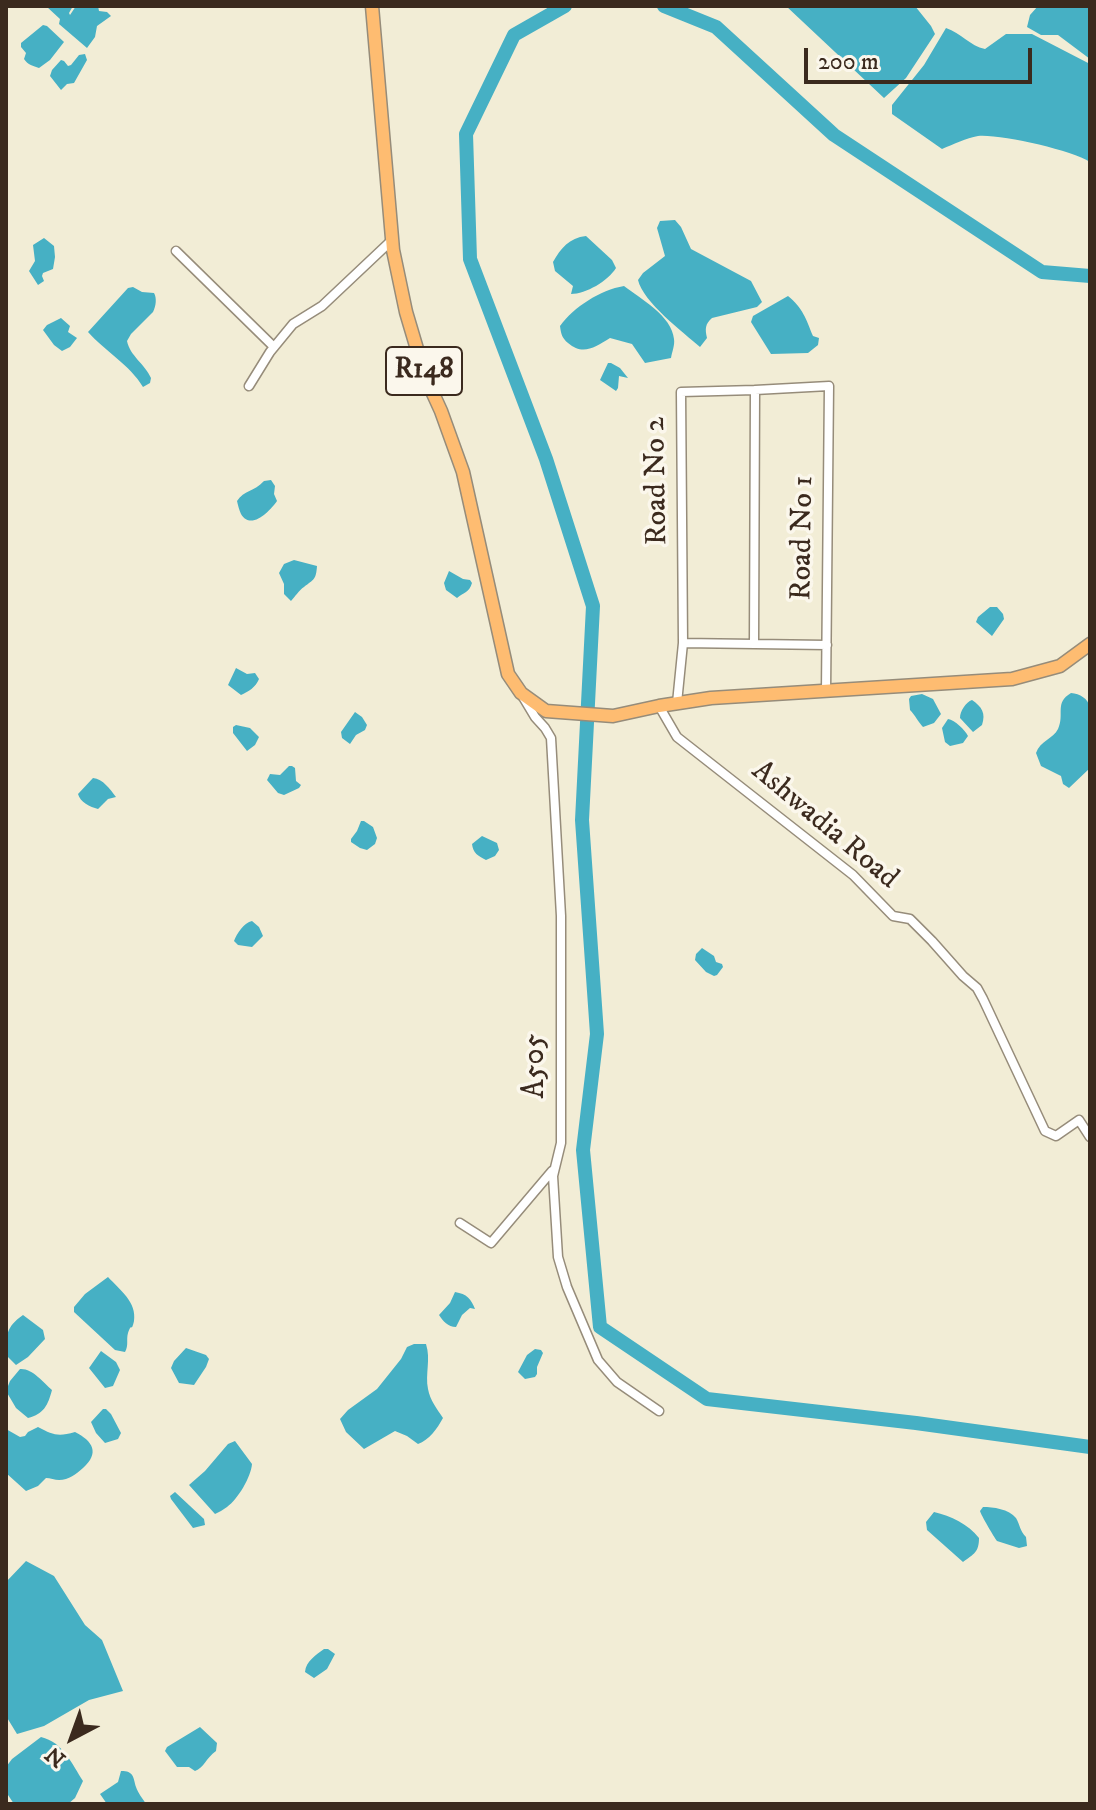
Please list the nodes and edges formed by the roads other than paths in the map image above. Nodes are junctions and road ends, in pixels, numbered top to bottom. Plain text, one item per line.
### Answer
1 (372, 6) edge
2 (392, 240) junction
3 (176, 251) dead end
4 (274, 347) junction
5 (249, 386) dead end
6 (755, 390) junction
7 (683, 643) junction
8 (754, 644) junction
9 (1090, 644) edge
10 (827, 645) junction
11 (826, 691) junction
12 (521, 693) junction
13 (677, 703) junction
14 (659, 706) junction
15 (1090, 1137) edge
16 (555, 1167) junction
17 (460, 1223) dead end
18 (659, 1411) dead end

1 - 2 main road, R148
2 - 4 street
2 - 12 main road, R148
3 - 4 street
4 - 5 street
6 - 7 street, Road No 2
6 - 8 street
6 - 10 street, Road No 1
7 - 8 street
7 - 13 street
8 - 10 street
9 - 11 main road, R148
10 - 11 street, Road No 1
11 - 13 main road, R148
12 - 14 main road, R148
12 - 16 street, A505
13 - 14 main road, R148
14 - 15 street, Ashwadia Road
16 - 17 street
16 - 18 street, A505

